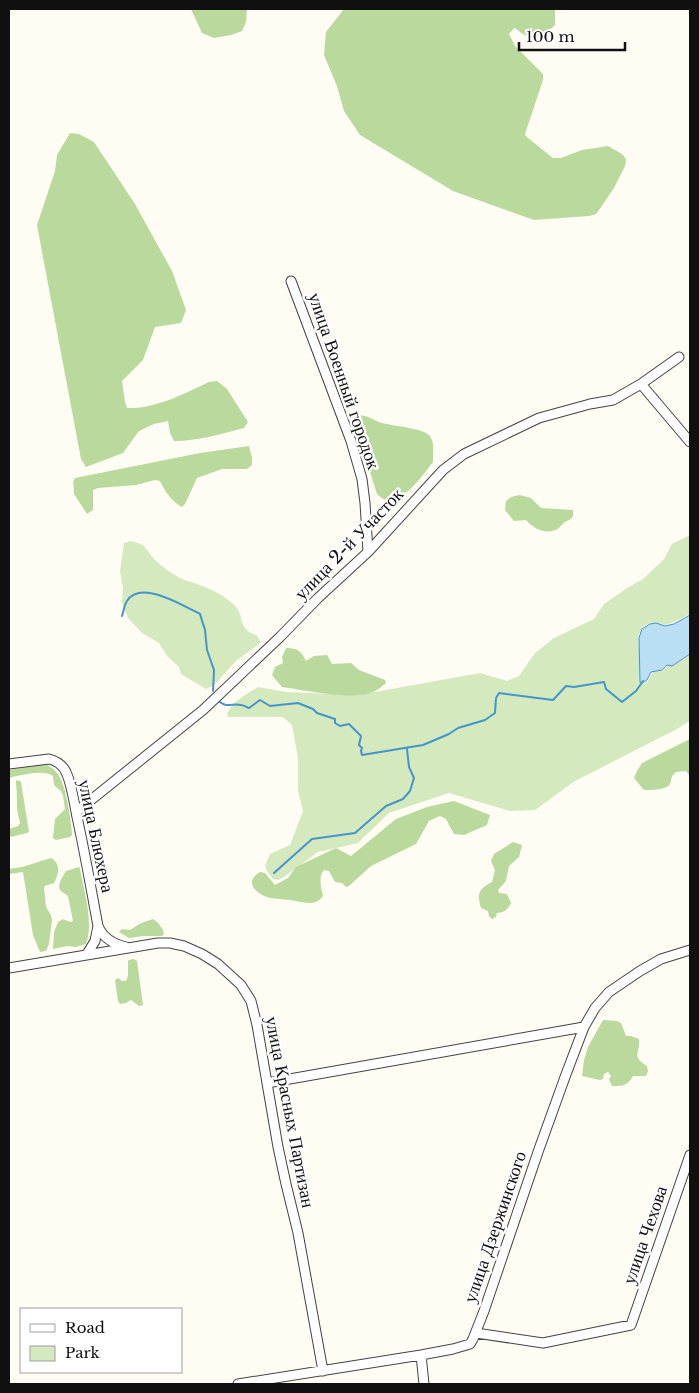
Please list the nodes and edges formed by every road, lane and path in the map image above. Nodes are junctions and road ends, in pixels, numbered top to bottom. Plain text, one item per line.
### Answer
1 (291, 281) dead end
2 (679, 357) dead end
3 (641, 384) junction
4 (690, 442) edge
5 (368, 552) junction
6 (9, 764) edge
7 (76, 812) junction
8 (98, 926) junction
9 (129, 948) junction
10 (690, 950) edge
11 (86, 954) junction
12 (9, 968) edge
13 (584, 1027) junction
14 (267, 1083) junction
15 (690, 1155) edge
16 (476, 1333) junction
17 (421, 1355) junction
18 (323, 1371) junction
19 (238, 1384) edge
20 (424, 1384) edge

1 - 5 street, улица Военный городок
2 - 3 street, улица 2-й Участок
3 - 4 street
3 - 5 street, улица 2-й Участок
5 - 7 street, улица 2-й Участок
6 - 7 street, улица Блюхера
7 - 8 street, улица Блюхера
8 - 9 street, улица Блюхера
8 - 11 street
9 - 11 street, улица Красных Партизан
9 - 14 street, улица Красных Партизан
10 - 13 street, улица Дзержинского
11 - 12 street, улица Красных Партизан
13 - 14 street
13 - 16 street, улица Дзержинского
14 - 18 street, улица Красных Партизан
15 - 16 street, улица Чехова
16 - 17 street, улица Дзержинского
17 - 18 street, улица Дзержинского
17 - 20 street
18 - 19 street, улица Дзержинского

